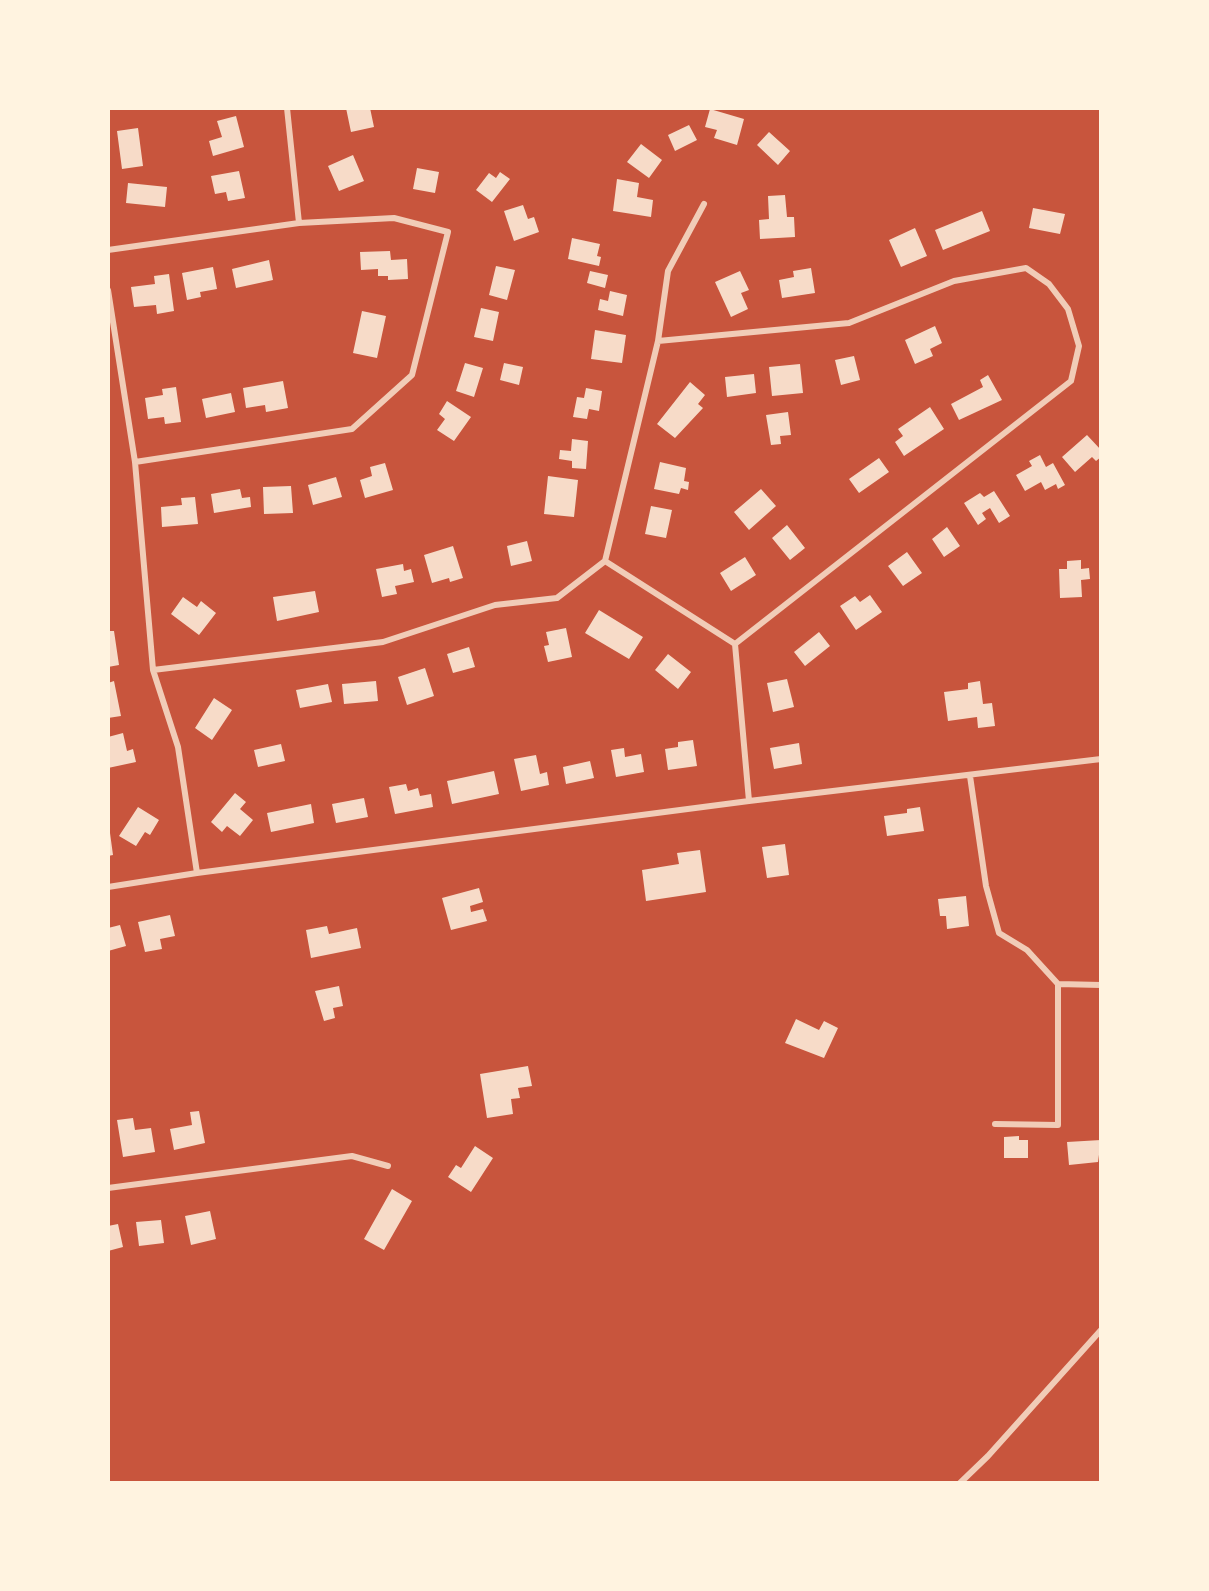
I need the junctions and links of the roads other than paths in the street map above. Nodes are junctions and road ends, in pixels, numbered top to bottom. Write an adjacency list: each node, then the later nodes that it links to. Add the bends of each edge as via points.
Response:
1 (286, 108): 3 (street)
2 (704, 204): 6 (street, via 668,271)
3 (299, 223): 4 (street); 7 (street, via 394,218 448,232 412,375 352,429)
4 (108, 250)
5 (108, 290): 7 (street)
6 (658, 341): 8 (street); 9 (street, via 849,323 954,281 1026,268 1049,284 1068,309 1079,346 1071,381)
7 (135, 462): 10 (street)
8 (605, 561): 9 (street); 10 (street, via 557,598 495,605 383,642)
9 (735, 644): 13 (street)
10 (153, 670): 14 (street, via 178,747)
11 (1101, 759): 12 (street)
12 (970, 776): 13 (street); 16 (street, via 986,886 999,933 1027,950)
13 (749, 801): 14 (street)
14 (197, 873): 15 (street)
15 (108, 887)
16 (1058, 984): 17 (street); 18 (street, via 1059,1125)
17 (1101, 985)
18 (995, 1124)
19 (388, 1166): 20 (street, via 352,1156)
20 (108, 1188)
21 (1101, 1330): 22 (street)
22 (960, 1483)

